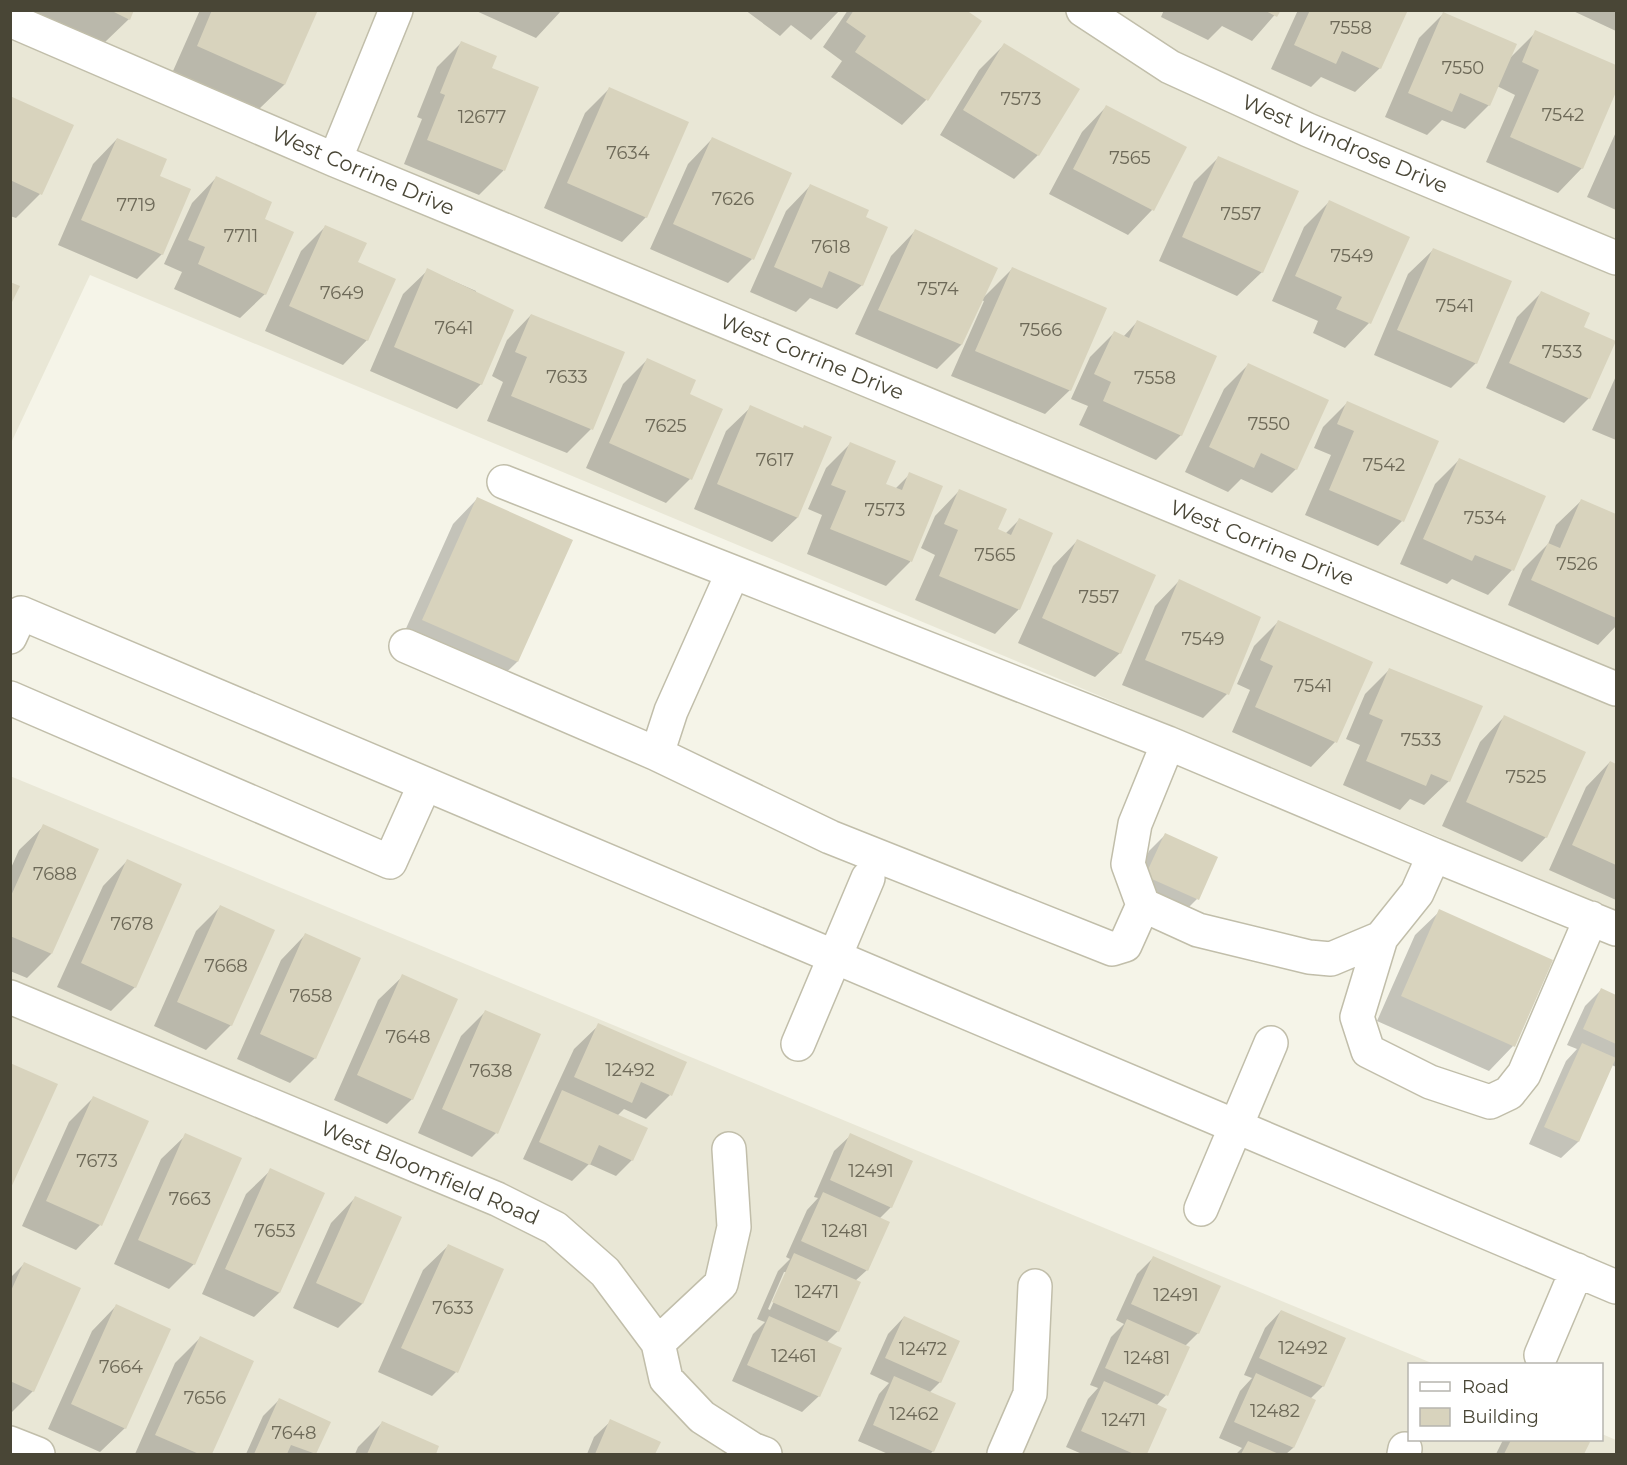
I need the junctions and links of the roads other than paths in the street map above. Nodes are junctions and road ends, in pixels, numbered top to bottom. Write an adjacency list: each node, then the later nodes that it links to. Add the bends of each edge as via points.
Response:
1 (396, 10): 4 (street)
2 (1083, 10): 5 (street, West Windrose Drive, via 1181,72 1308,130)
3 (10, 20): 4 (street, West Corrine Drive)
4 (335, 160): 10 (street, West Corrine Drive)
5 (1617, 258)
6 (504, 482): 7 (street)
7 (733, 572): 12 (street); 13 (street, via 671,711)
8 (10, 637): 14 (street, via 21,613)
9 (406, 646): 13 (street)
10 (1617, 689)
11 (10, 698): 14 (street, via 390,862)
12 (1168, 743): 15 (street); 17 (street, via 1135,825 1128,864)
13 (657, 754): 17 (street, via 830,837 1112,949 1125,945)
14 (425, 784): 20 (street)
15 (1434, 855): 18 (street); 19 (street, via 1417,893)
16 (868, 878): 20 (street)
17 (1143, 905): 19 (street, via 1198,930 1309,957 1331,959)
18 (1604, 923): 19 (street, via 1524,1074 1509,1093 1490,1102 1430,1082 1368,1051 1357,1017)
19 (1381, 938)
20 (835, 956): 23 (street); 24 (street)
21 (10, 998): 30 (street, West Bloomfield Road, via 497,1199 555,1228 605,1272)
22 (1271, 1043): 24 (street)
23 (798, 1044)
24 (1237, 1125): 26 (street); 27 (street)
25 (729, 1149): 30 (street, via 734,1227 721,1284)
26 (1201, 1209)
27 (1577, 1270): 29 (street); 31 (street)
28 (1035, 1286): 35 (street, via 1030,1394)
29 (1617, 1287)
30 (658, 1343): 34 (street, West Bloomfield Road, via 666,1379 702,1417)
31 (1541, 1355)
32 (10, 1443): 33 (street)
33 (38, 1455)
34 (765, 1455)
35 (1004, 1455)

